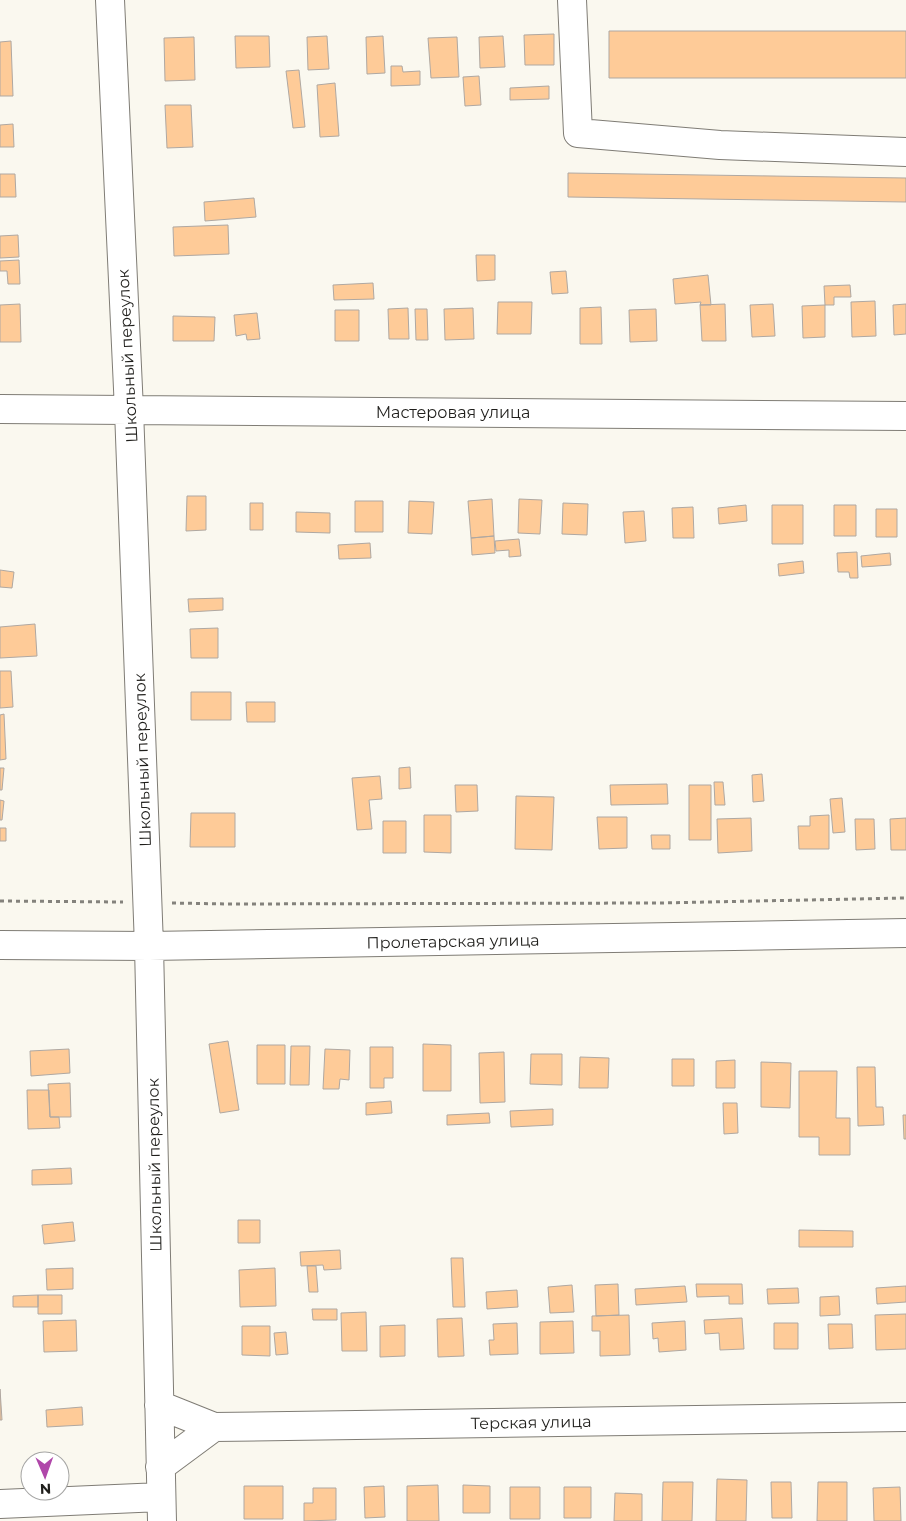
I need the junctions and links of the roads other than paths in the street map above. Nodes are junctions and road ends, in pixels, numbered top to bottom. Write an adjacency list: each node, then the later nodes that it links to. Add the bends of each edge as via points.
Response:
1 (110, 0): 5 (street, Школьный переулок)
2 (572, 0): 3 (street, via 578,133 720,145)
3 (906, 152)
4 (0, 409): 5 (street, Мастеровая улица)
5 (129, 410): 6 (street, Мастеровая улица); 9 (street, Школьный переулок)
6 (906, 416)
7 (906, 933): 9 (street, Пролетарская улица)
8 (0, 945): 9 (street, Пролетарская улица)
9 (149, 946): 10 (street, Школьный переулок)
10 (160, 1405): 12 (street, Терская улица); 13 (street, Школьный переулок)
11 (906, 1417): 12 (street, Терская улица)
12 (214, 1427): 13 (street)
13 (160, 1466): 15 (street, Школьный переулок)
14 (0, 1504): 15 (street)
15 (162, 1509)

